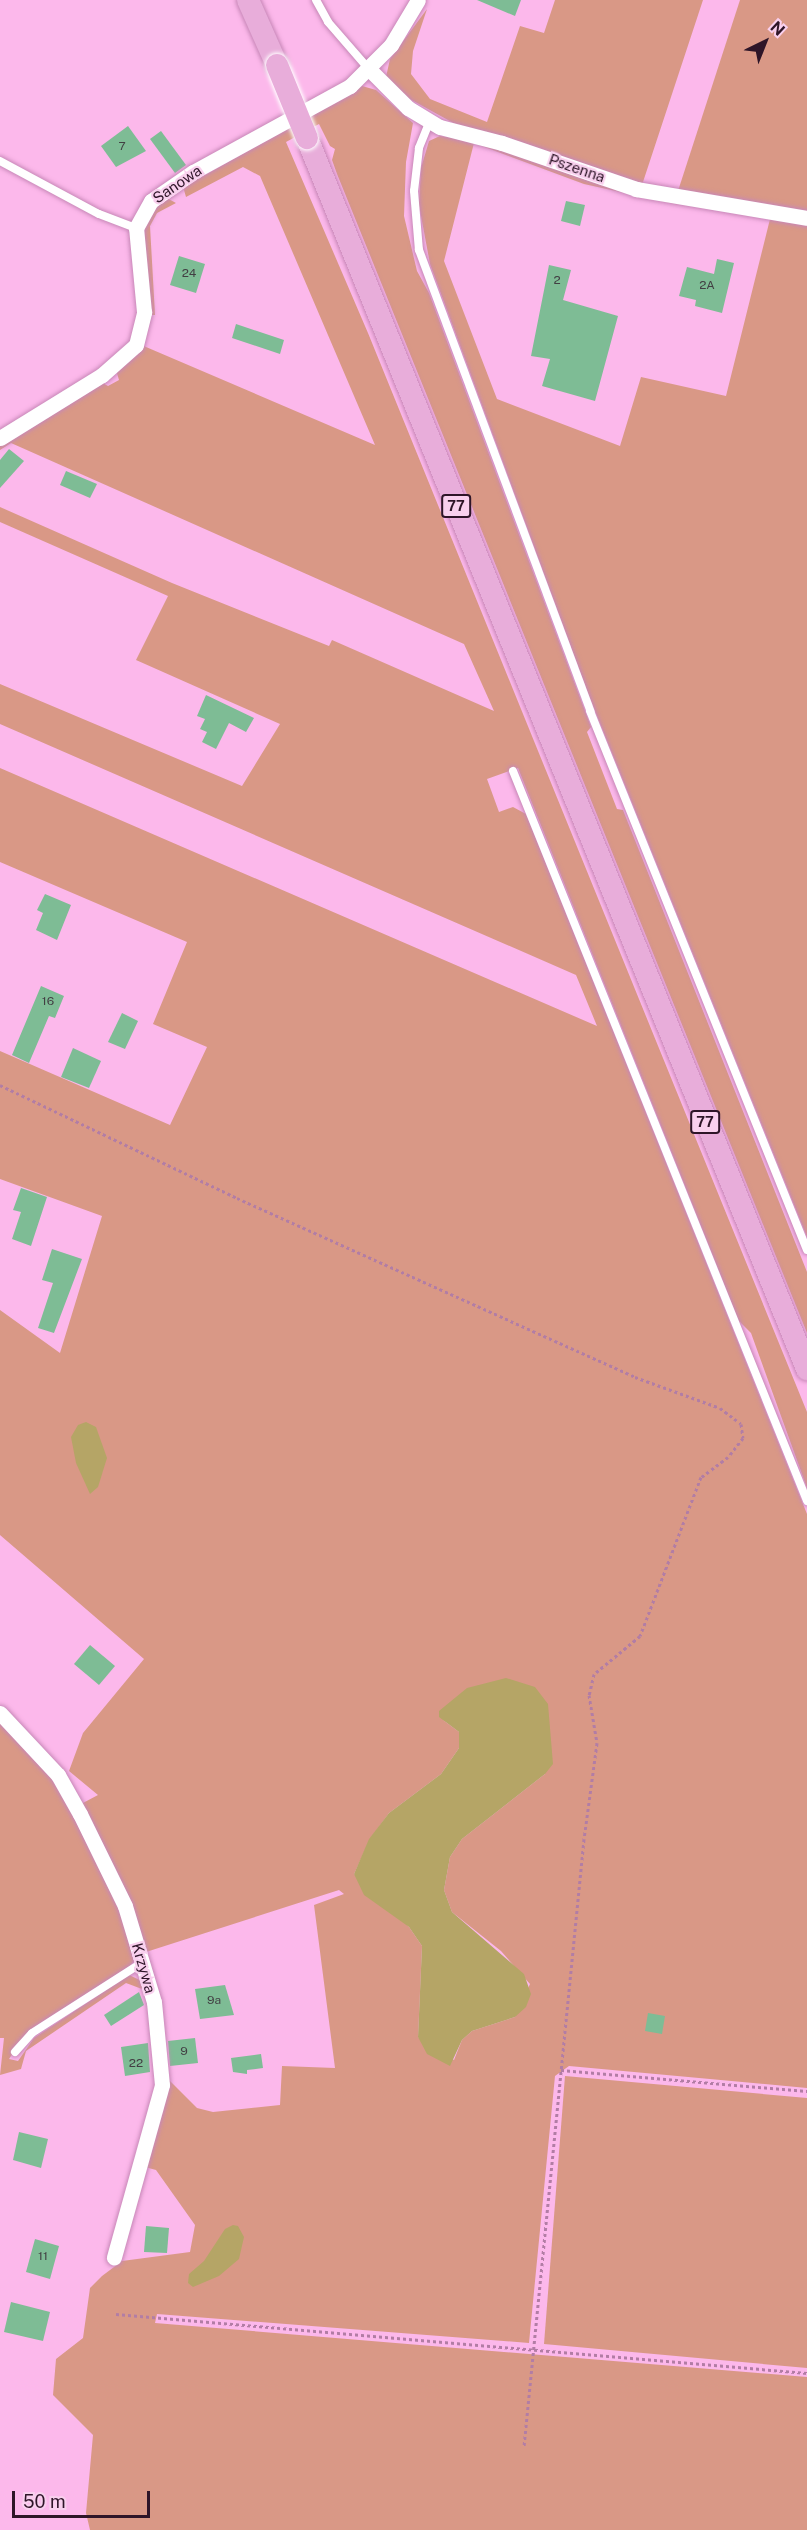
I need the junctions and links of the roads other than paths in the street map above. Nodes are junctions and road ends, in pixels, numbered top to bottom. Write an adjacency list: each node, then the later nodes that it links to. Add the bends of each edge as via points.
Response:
1 (248, 0): 12 (main road, 77, bridge)
2 (315, 0): 4 (lane, via 328,22)
3 (418, 0): 4 (street, Sanowa, via 391,45)
4 (369, 69): 5 (street, Pszenna); 8 (street, Sanowa, via 326,101 158,195 147,205)
5 (429, 123): 7 (street, Pszenna, via 502,143 636,189); 11 (lane, via 418,148 414,191 419,250 590,711)
6 (0, 161): 8 (lane, via 99,214)
7 (807, 218)
8 (136, 228): 9 (street, via 144,312 136,345 102,375)
9 (0, 438)
10 (513, 771): 13 (lane)
11 (807, 1250)
12 (807, 1369)
13 (807, 1501)
14 (0, 1713): 15 (street, Krzywa, via 58,1774 125,1906)
15 (143, 1962): 16 (lane, via 32,2033); 17 (street, Krzywa, via 154,2002 162,2085)
16 (15, 2052)
17 (114, 2257)

